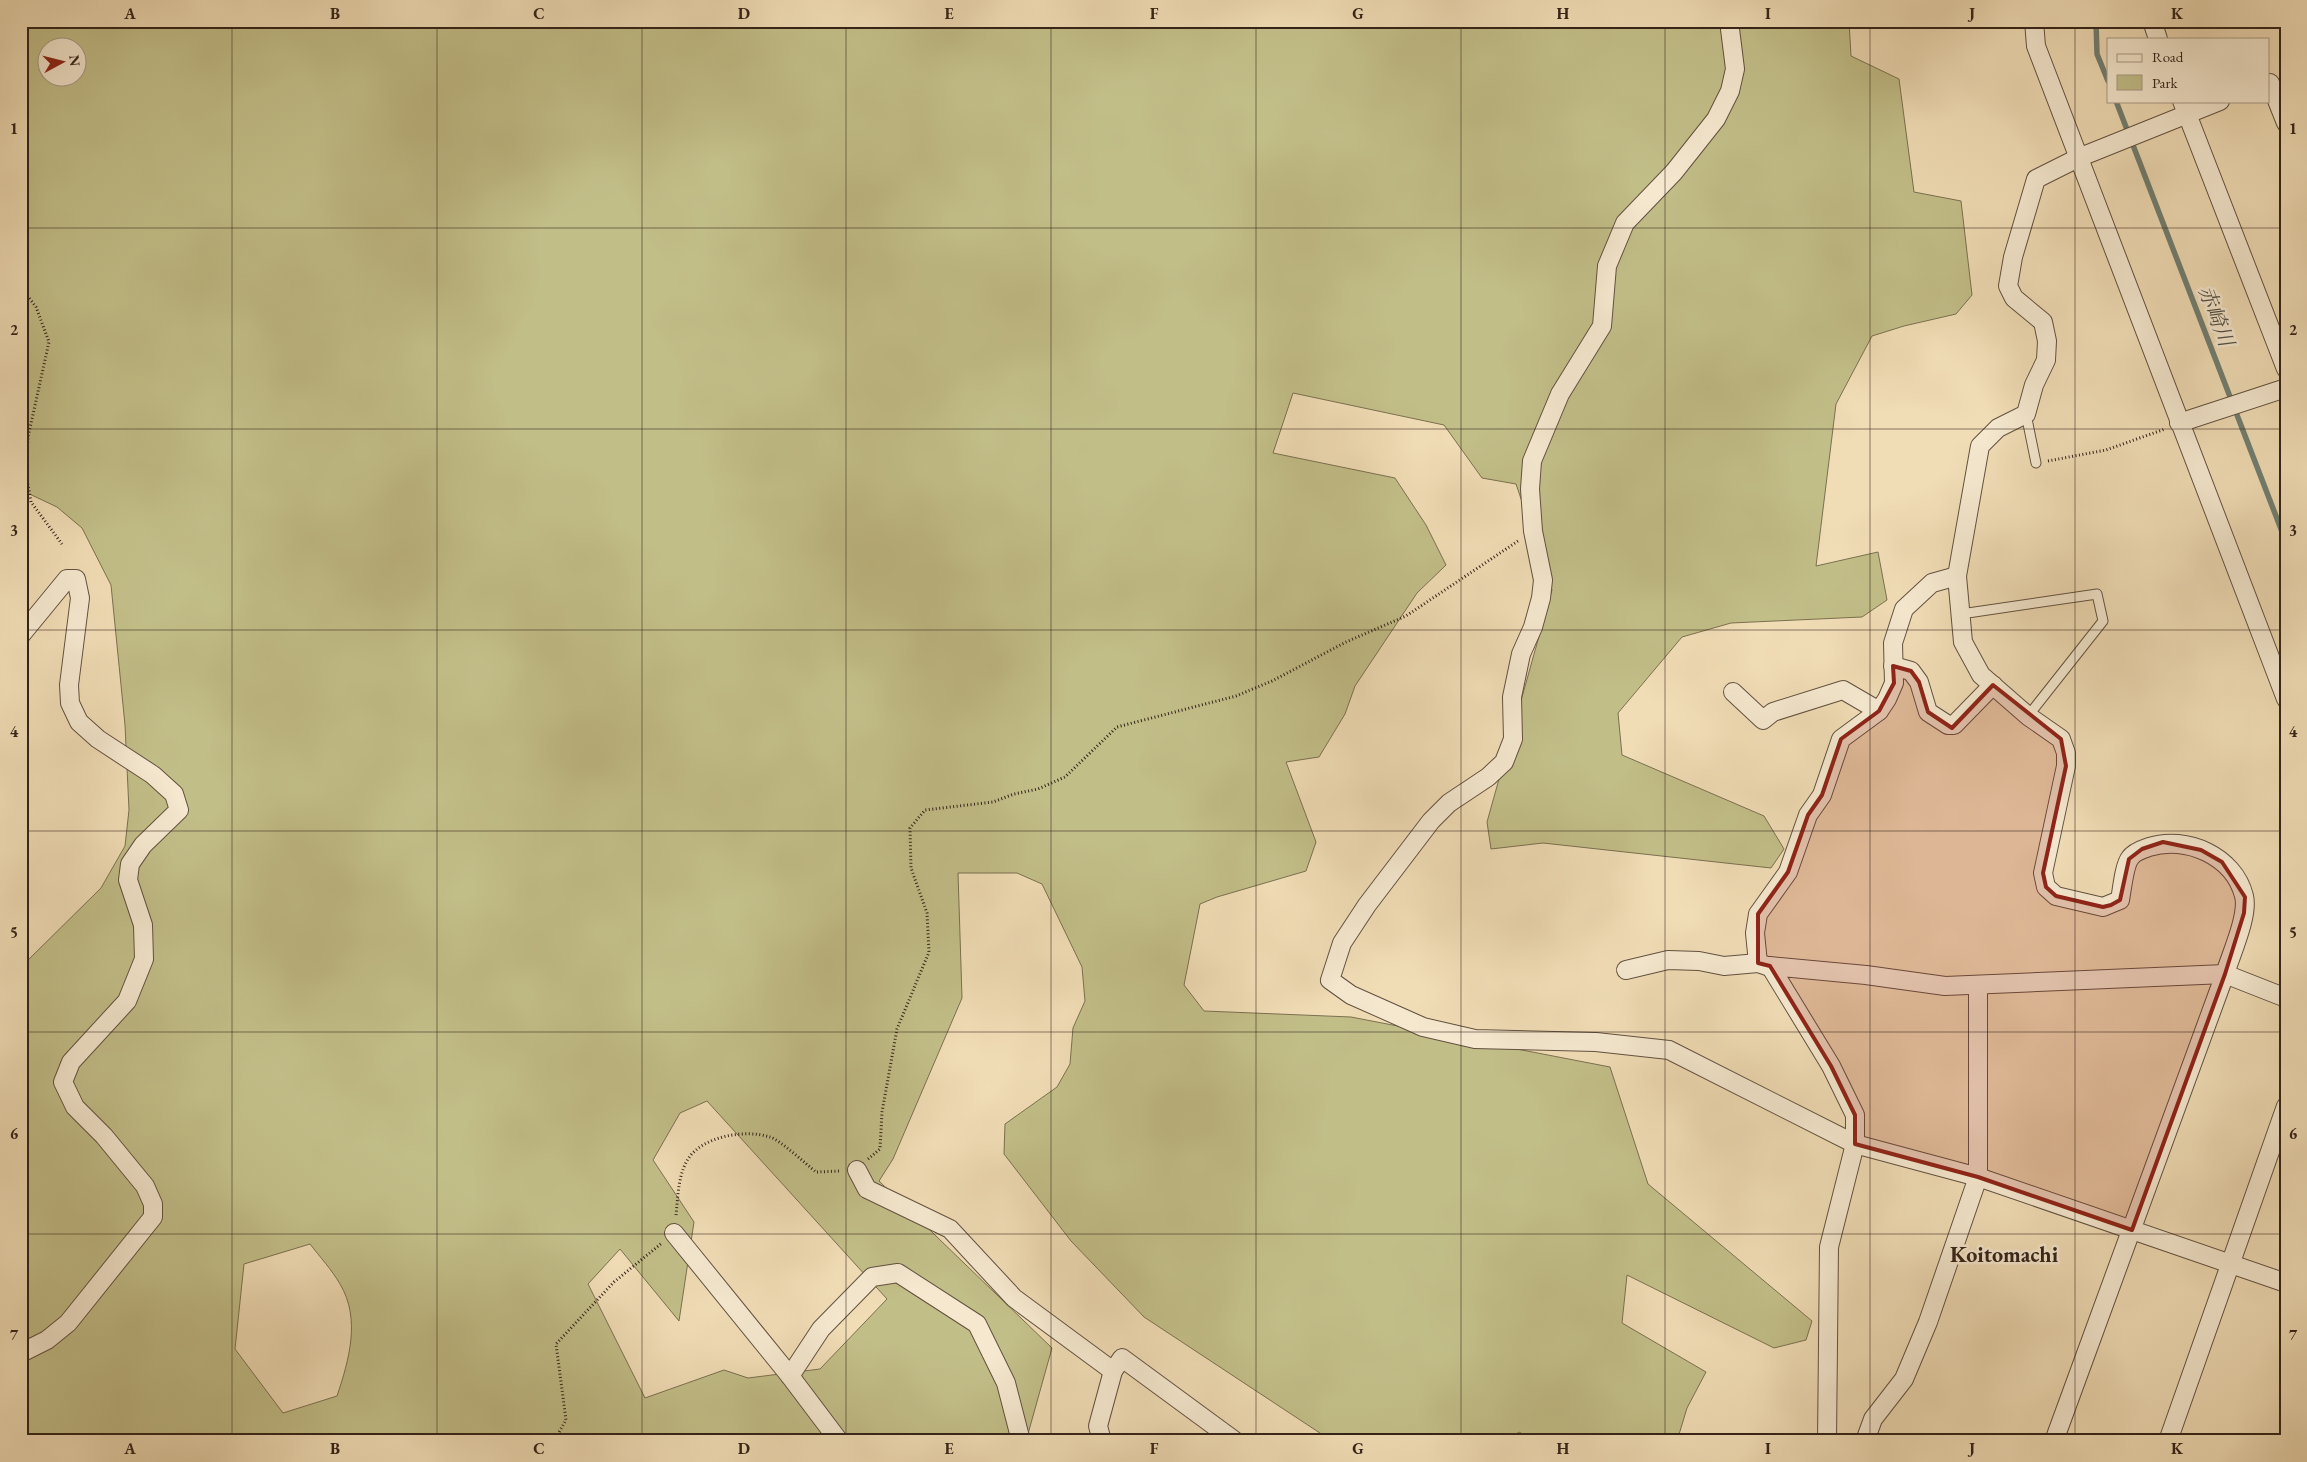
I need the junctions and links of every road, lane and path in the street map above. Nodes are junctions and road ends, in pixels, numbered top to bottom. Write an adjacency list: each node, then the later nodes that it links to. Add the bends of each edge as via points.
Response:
1 (1729, 21): 16 (street, via 1735,69 1730,91 1716,119 1674,172 1624,223 1616,240 1607,266 1602,326 1560,394 1532,461)
2 (2034, 21): 9 (street, via 2036,46)
3 (2152, 21): 4 (street)
4 (2158, 38)
5 (2270, 83): 8 (street)
6 (2214, 102): 7 (street)
7 (2184, 107): 9 (street); 11 (street)
8 (2286, 123)
9 (2078, 158): 13 (street, via 2036,179 2013,257 2008,286 2014,298 2042,322 2047,341 2046,360); 14 (street)
10 (21, 287): 17 (path, via 36,308 49,342 28,437 26,473 31,502)
11 (2286, 369)
12 (2286, 388): 14 (street)
13 (2026, 414): 15 (lane); 18 (street, via 1998,428 1980,446)
14 (2179, 424): 15 (path, via 2106,450); 24 (street)
15 (2036, 463)
16 (1533, 531): 33 (street, via 1543,580 1541,598 1521,654 1512,697 1513,739 1504,762 1431,820 1342,943 1330,980 1351,995 1423,1027 1475,1039 1596,1042 1669,1050); 34 (path, via 1406,616 1346,642 1272,681 1236,696 1117,727 1065,777 993,802 925,810 910,828 911,868 927,913 928,952 897,1029 882,1112 880,1148)
17 (62, 544)
18 (1957, 576): 19 (street); 21 (street, via 1932,584 1904,609 1892,642)
19 (1961, 614): 22 (street, via 1963,642 1981,675); 26 (lane, via 2097,594 2103,621)
20 (21, 635): 40 (street, via 67,580 76,579 80,598 69,685 70,703 79,722 98,739 153,775 174,794 179,810 143,845 130,864 128,880 143,925 144,959 127,1001 71,1062 63,1082 75,1107 145,1186 154,1204 153,1217 68,1323 47,1340)
21 (1893, 666): 22 (street, via 1911,672 1918,682 1928,712 1948,725 1954,725); 25 (street, via 1894,683)
22 (1993, 685): 26 (street)
23 (1733, 692): 25 (street, via 1763,720 1773,712 1843,690)
24 (2286, 699)
25 (1879, 711): 27 (street, via 1841,739 1822,795 1808,815 1788,872 1758,914 1755,933)
26 (2028, 716): 29 (street, via 2061,739 2066,753 2044,872 2046,887 2056,896 2103,907 2120,900 2129,859 2142,849 2163,842 2180,843 2201,850 2222,862 2245,897 2244,912)
27 (1764, 965): 28 (street, via 1724,966 1668,960); 30 (street, via 1945,986); 33 (street, via 1831,1066 1855,1115)
28 (1626, 970)
29 (2225, 974): 30 (street); 31 (street); 36 (street)
30 (1978, 986): 35 (street)
31 (2286, 998)
32 (2286, 1106): 38 (street)
33 (1855, 1144): 35 (street); 48 (street, via 1829,1247)
34 (857, 1170): 37 (path, via 816,1172 771,1137 729,1134 700,1147 688,1159 679,1184); 41 (street, via 867,1189 950,1229 1014,1298)
35 (1978, 1177): 36 (street); 49 (street, via 1928,1322 1904,1379 1873,1419)
36 (2132, 1230): 38 (street); 50 (street)
37 (674, 1233): 42 (street); 43 (path, via 614,1282 556,1344 566,1420)
38 (2230, 1264): 39 (street); 51 (street)
39 (2286, 1283)
40 (21, 1353)
41 (1113, 1371): 46 (street, via 1098,1426); 47 (street, via 1122,1358)
42 (790, 1376): 44 (street); 45 (street, via 821,1329 872,1276 898,1273 977,1324 1006,1383)
43 (554, 1441)
44 (838, 1441)
45 (1021, 1441)
46 (1102, 1441)
47 (1235, 1441)
48 (1827, 1441)
49 (1865, 1441)
50 (2054, 1441)
51 (2168, 1441)

